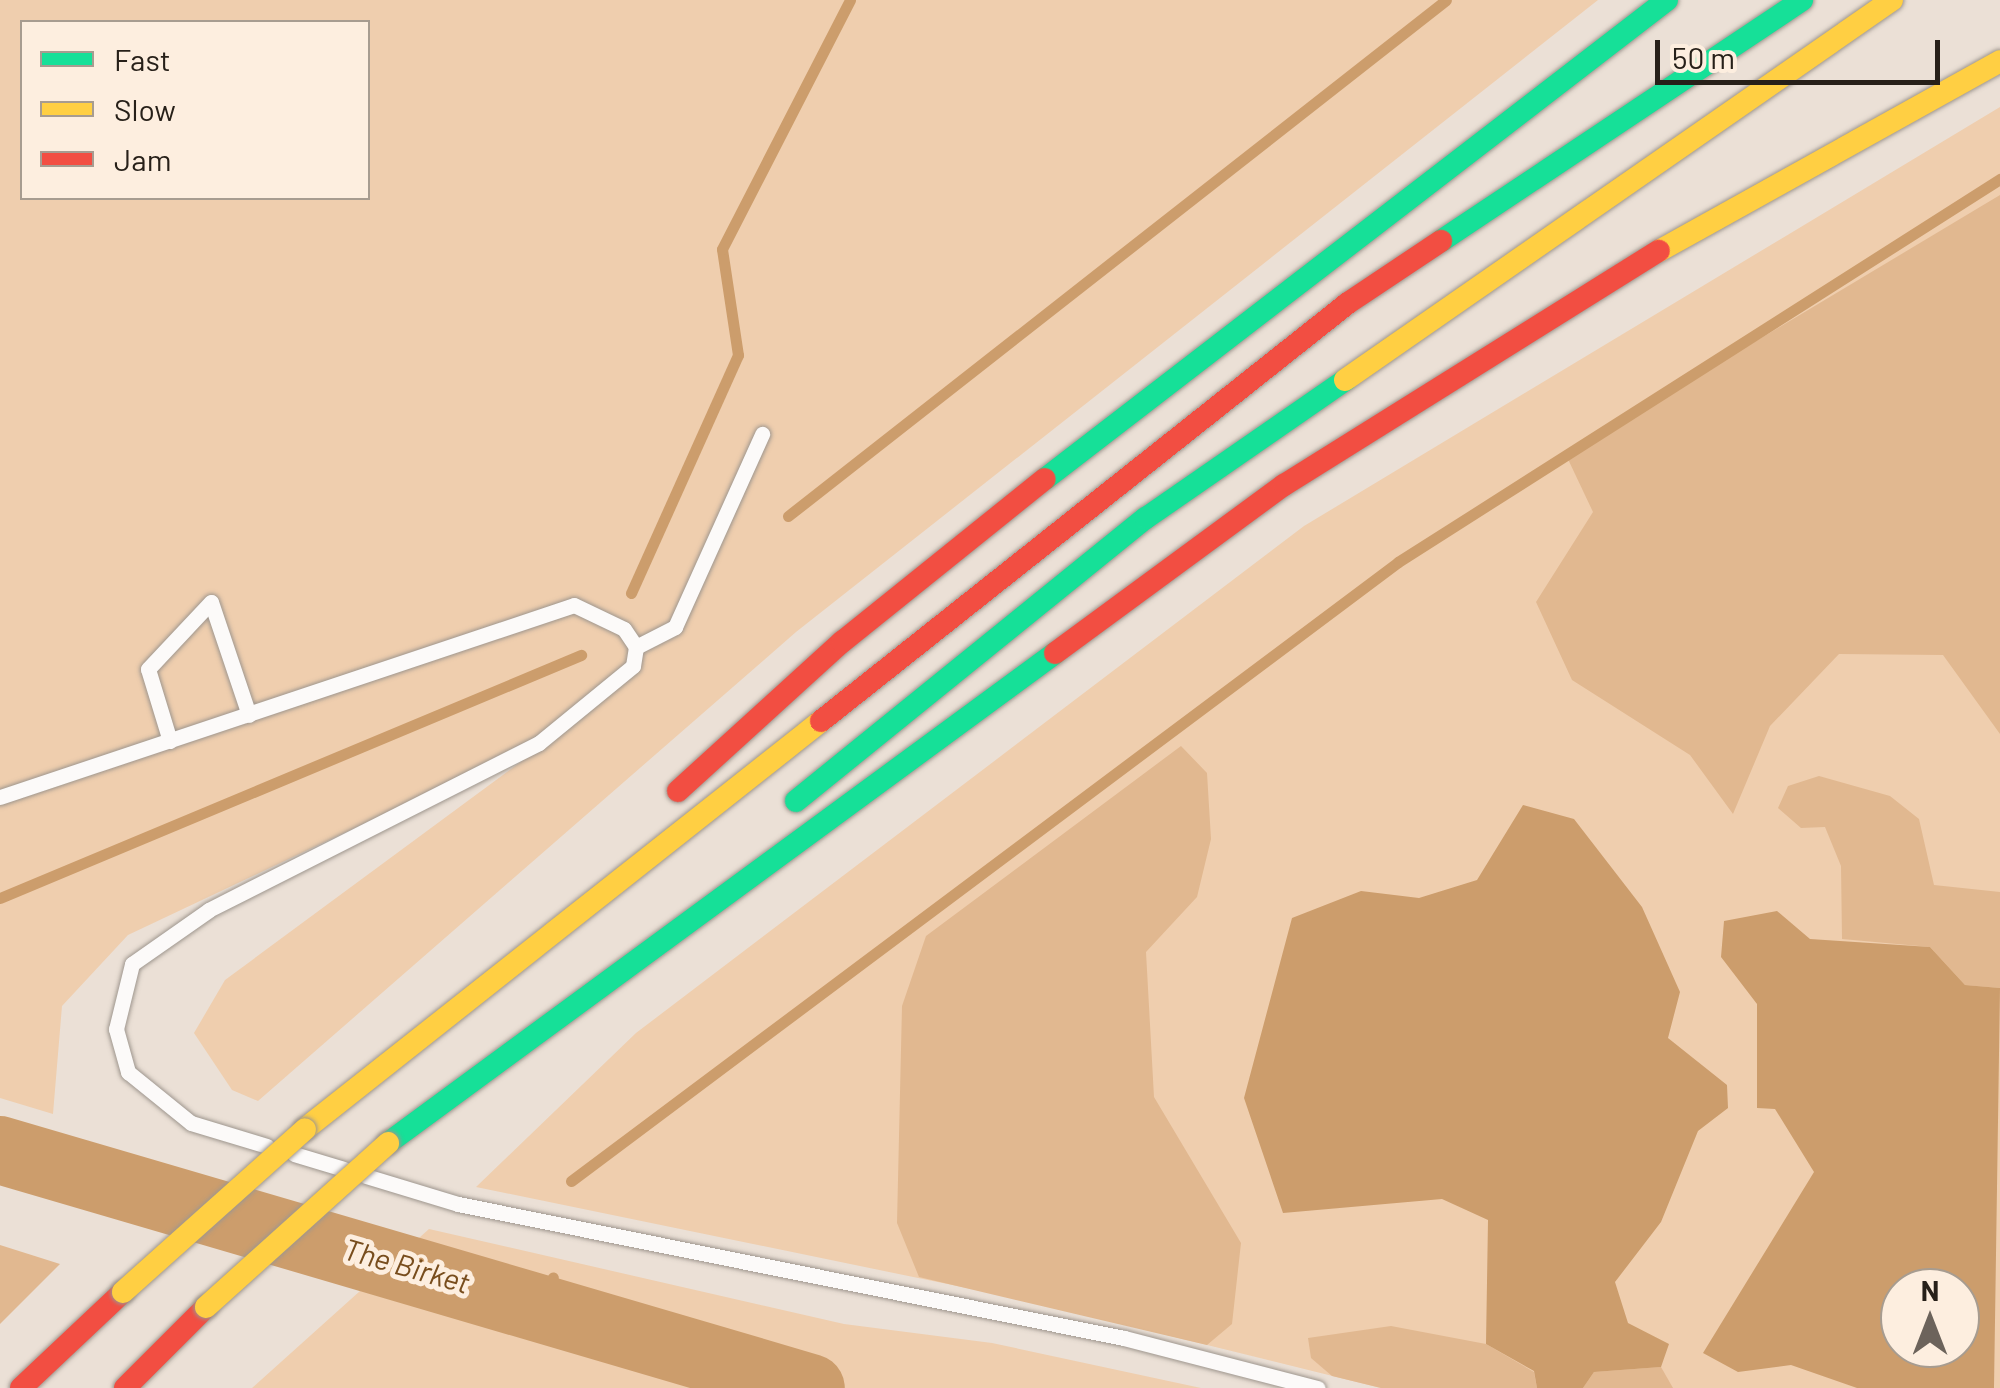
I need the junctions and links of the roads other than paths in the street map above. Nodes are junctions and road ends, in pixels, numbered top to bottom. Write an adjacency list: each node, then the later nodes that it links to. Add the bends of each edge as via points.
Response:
1 (1667, 0): 11 (highway, via 1143,400 842,642)
2 (1802, 0): 14 (highway, via 1348,304)
3 (1892, 0): 10 (highway, via 1146,518)
4 (2000, 62): 15 (highway, via 1624,270 1284,485)
5 (762, 434): 6 (lane, via 675,627)
6 (636, 646): 7 (lane, via 624,629 574,604); 18 (lane, via 633,666 540,743 210,910 132,964 116,1029 128,1072 191,1123 458,1204 1124,1338)
7 (249, 715): 8 (lane); 8 (lane, via 211,602 148,669)
8 (170, 741): 9 (lane)
9 (0, 797)
10 (781, 812)
11 (653, 813)
12 (610, 852): 14 (highway)
13 (675, 898): 15 (highway)
14 (305, 1129): 16 (highway, bridge)
15 (388, 1144): 17 (highway, bridge)
16 (21, 1388)
17 (125, 1388)
18 (1318, 1388)

